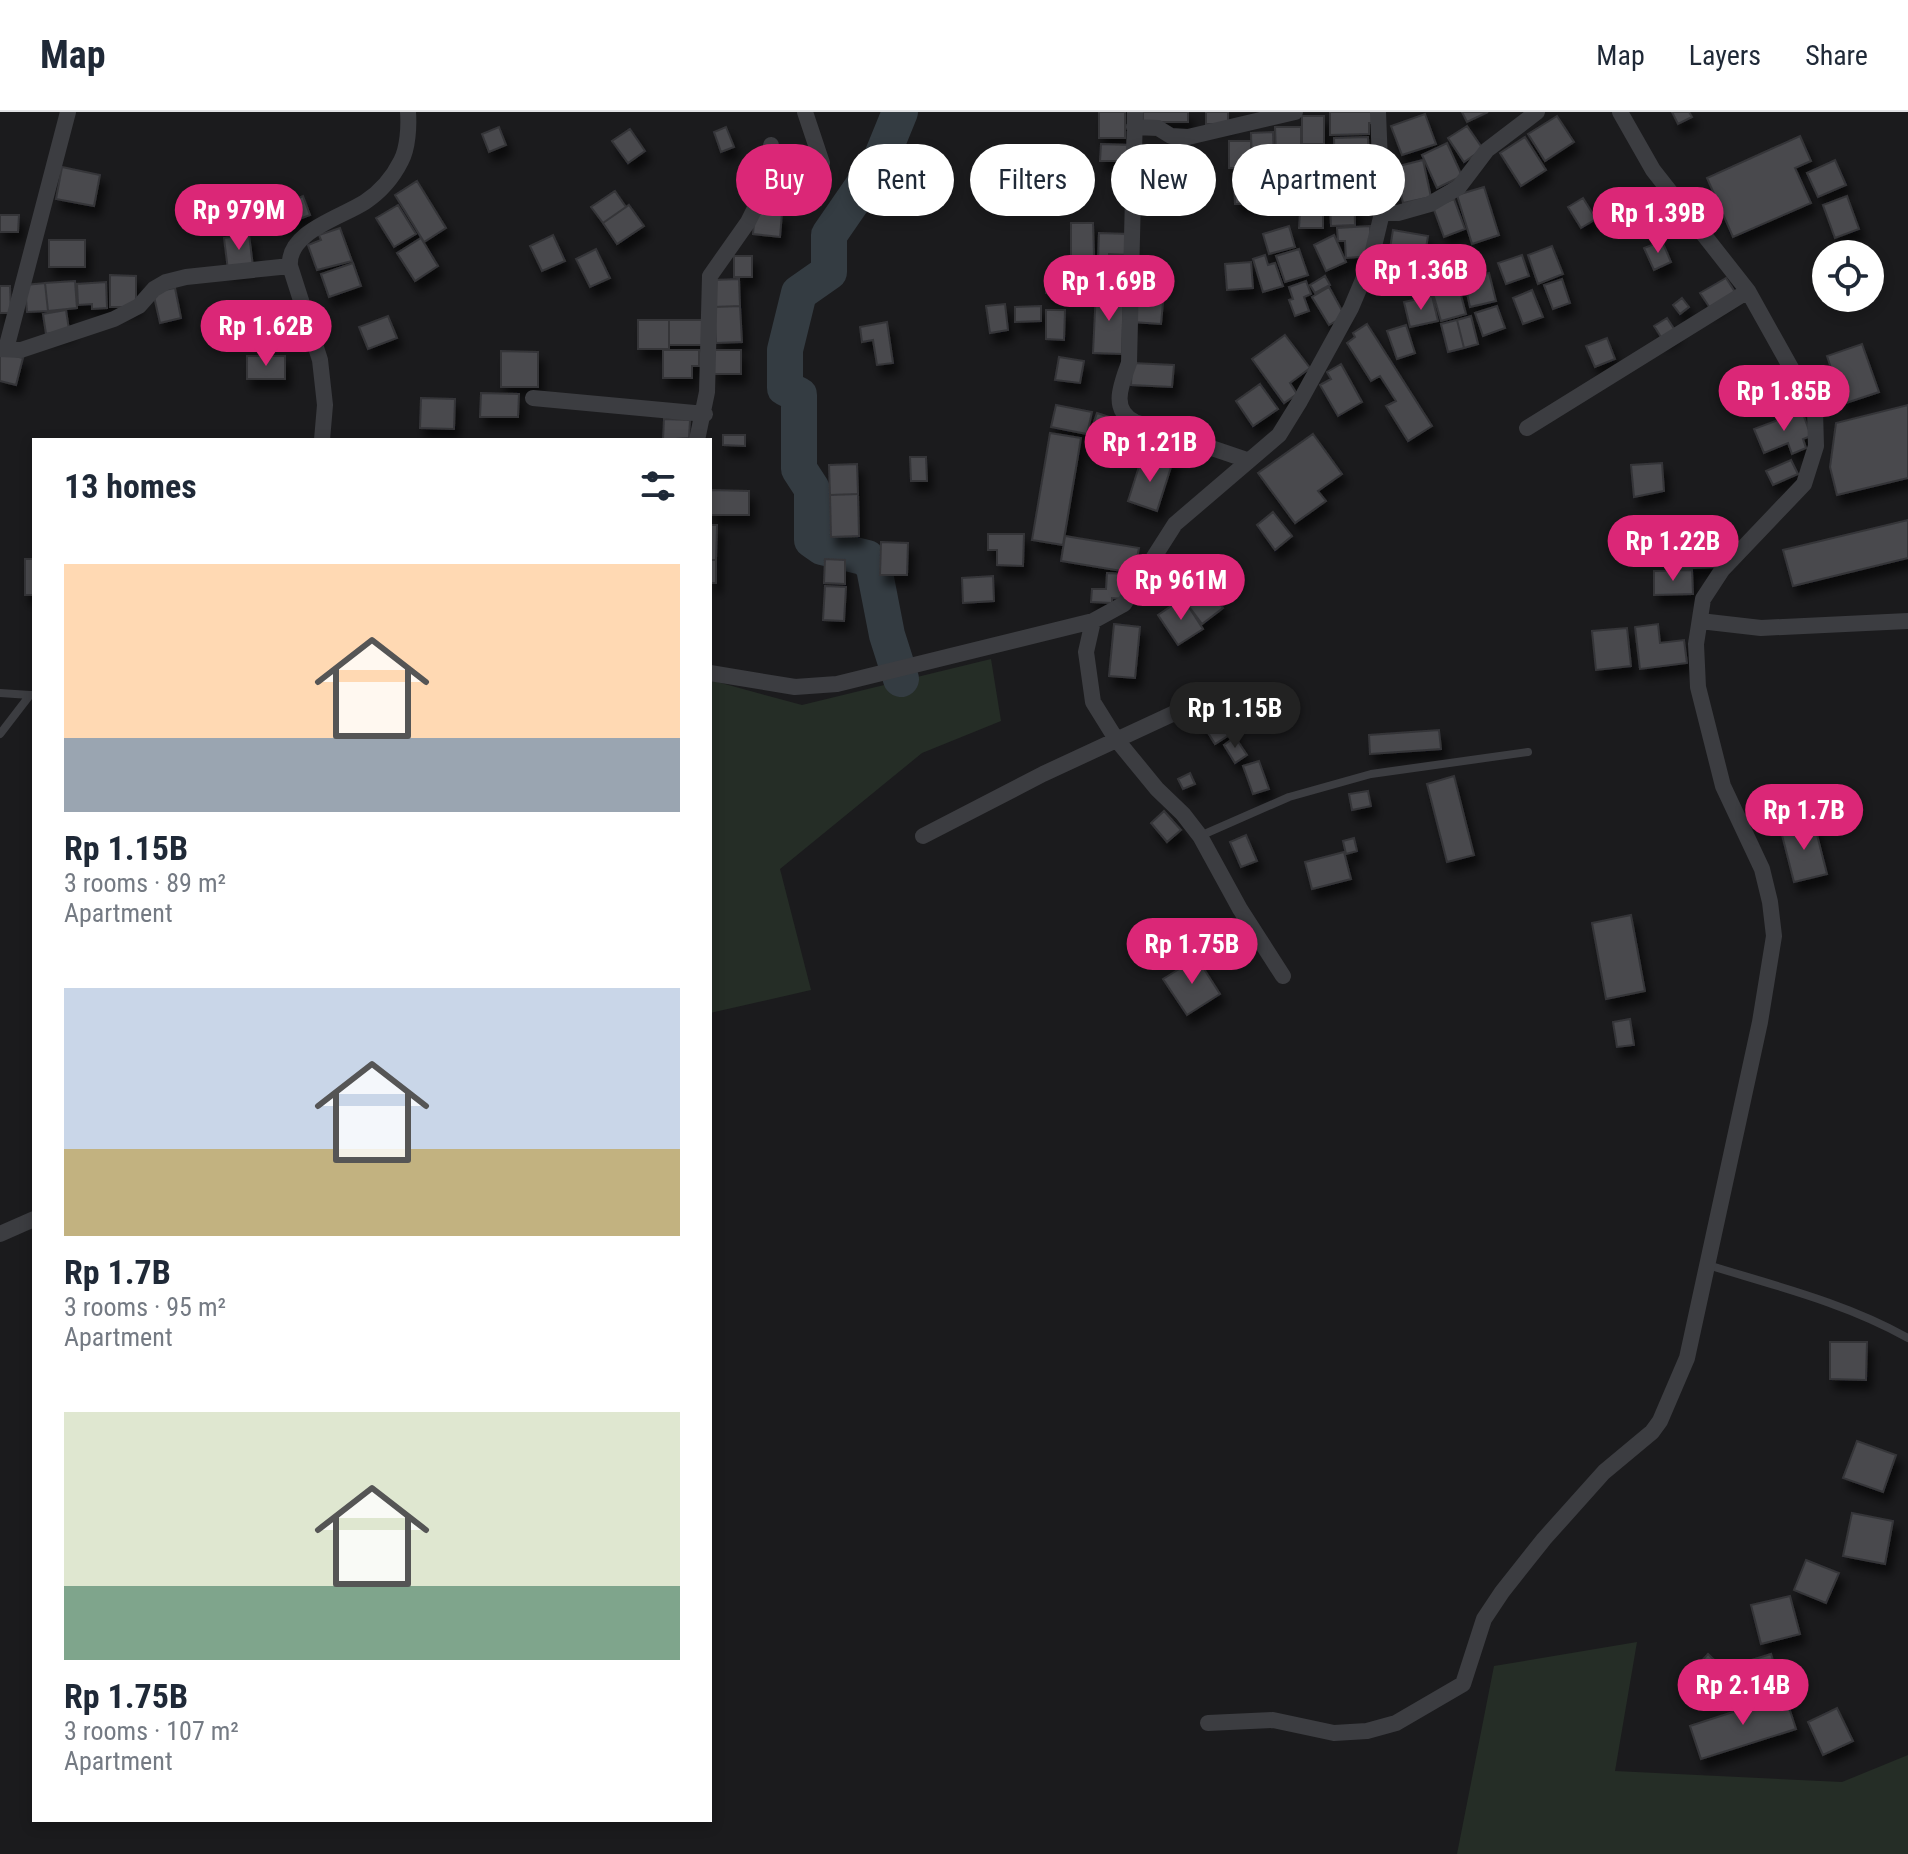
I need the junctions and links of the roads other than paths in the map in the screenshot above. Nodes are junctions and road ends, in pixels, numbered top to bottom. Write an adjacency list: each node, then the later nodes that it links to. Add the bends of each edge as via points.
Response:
1 (68, 112): 17 (street)
2 (408, 112): 15 (street, via 403,158 384,186 300,238)
3 (805, 112): 10 (street)
4 (1295, 112): 8 (street)
5 (1378, 112): 11 (street)
6 (1537, 112): 12 (street, via 1487,150 1459,187)
7 (1620, 112): 16 (street, via 1653,170)
8 (1263, 116): 9 (street, via 1179,138)
9 (1134, 119): 23 (street, via 1129,363 1120,392 1121,411 1135,422)
10 (816, 144)
11 (1379, 144)
12 (1405, 211)
13 (751, 216): 19 (street, via 710,276)
14 (1381, 216): 23 (street, via 1356,297 1300,401 1279,435)
15 (290, 266): 17 (street, via 166,282 114,319 21,350); 21 (street, via 320,360)
16 (1748, 291): 20 (street); 25 (street, via 1815,411 1816,446 1804,484 1722,570 1703,599)
17 (3, 349)
18 (533, 398): 19 (street)
19 (705, 414): 22 (street)
20 (1527, 428)
21 (322, 438)
22 (698, 438)
23 (1247, 460): 24 (street, via 1175,524 1124,604)
24 (1093, 621): 27 (street, via 837,684 795,687); 32 (street, via 1086,652 1093,702)
25 (1700, 621): 26 (street, via 1761,628); 39 (street, via 1698,687 1723,786 1762,869 1774,936)
26 (1908, 621)
27 (712, 673)
28 (1224, 690): 32 (street)
29 (0, 693): 30 (lane)
30 (32, 695): 31 (lane)
31 (0, 734)
32 (1116, 739): 34 (street); 35 (street)
33 (1528, 752): 35 (lane, via 1371,774 1289,797)
34 (923, 836)
35 (1200, 836): 36 (street)
36 (1283, 976)
37 (32, 1220): 38 (street)
38 (0, 1234)
39 (1707, 1265): 40 (lane, via 1822,1300); 41 (street, via 1687,1358 1660,1421 1604,1472 1502,1592 1484,1619 1463,1684 1396,1723 1367,1731 1334,1733 1273,1720)
40 (1908, 1338)
41 (1208, 1723)

